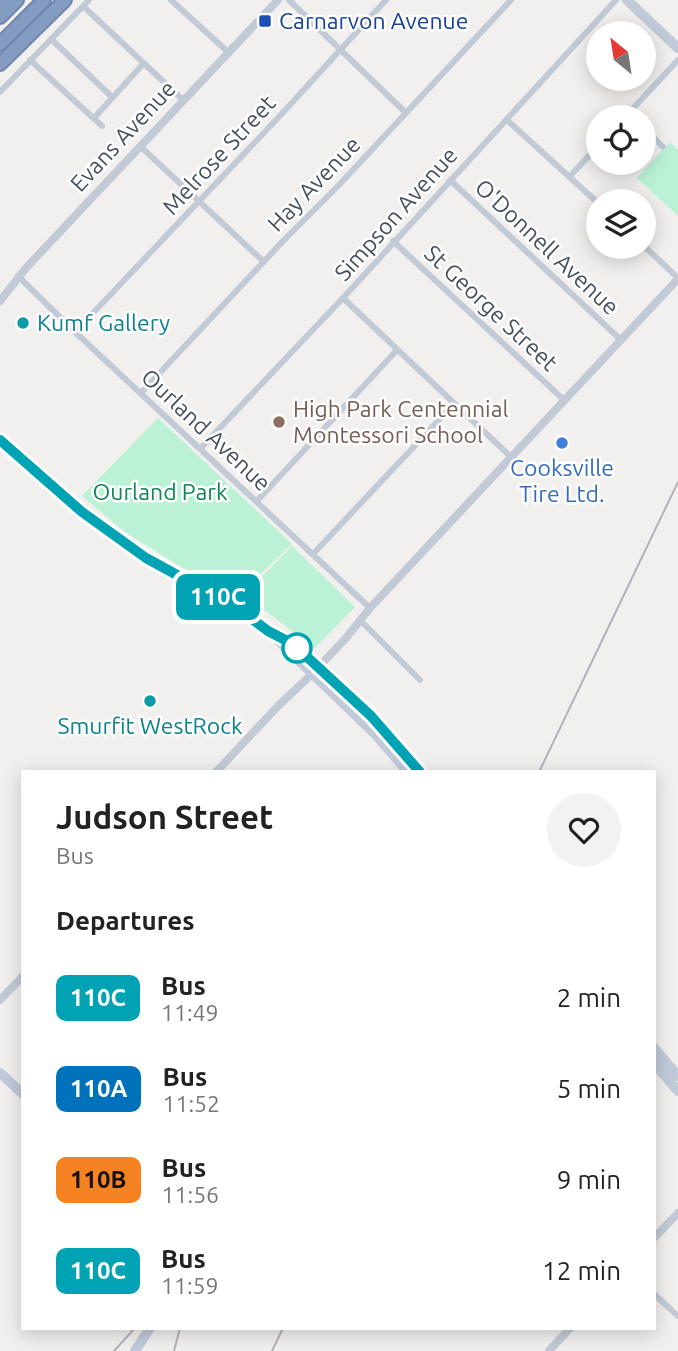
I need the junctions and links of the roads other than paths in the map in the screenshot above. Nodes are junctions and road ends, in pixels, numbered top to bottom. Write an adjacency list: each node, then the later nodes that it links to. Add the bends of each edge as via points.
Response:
1 (17, 0): 13 (highway)
2 (44, 0): 15 (highway)
3 (65, 0): 22 (highway)
4 (89, 0): 12 (street)
5 (171, 0): 18 (street)
6 (278, 0): 18 (street, Evans Avenue)
7 (289, 0): 17 (street)
8 (386, 0): 17 (street, Melrose Street)
9 (511, 0): 27 (street, Hay Avenue)
10 (616, 0): 29 (street, Simpson Avenue)
11 (627, 0): 16 (main road)
12 (83, 6): 14 (street); 21 (street)
13 (0, 17)
14 (51, 39): 19 (street); 24 (street)
15 (0, 44)
16 (678, 48)
17 (340, 49): 27 (street); 38 (street, Melrose Street)
18 (228, 52): 25 (street, Evans Avenue)
19 (30, 60): 23 (street); 28 (street)
20 (678, 60): 26 (street)
21 (144, 63): 24 (street); 25 (street)
22 (0, 64)
23 (0, 92)
24 (112, 97): 28 (street)
25 (183, 100): 32 (street, Evans Avenue)
26 (639, 105)
27 (406, 113): 41 (street, Hay Avenue)
28 (94, 118): 30 (street)
29 (507, 120): 35 (street); 36 (street, Simpson Avenue)
30 (102, 126)
31 (656, 140): 33 (street)
32 (140, 146): 38 (street); 42 (street, Evans Avenue)
33 (663, 147)
34 (586, 159): 35 (street)
35 (570, 176): 37 (street)
36 (450, 180): 39 (street, Simpson Avenue); 47 (street, O'Donnell Avenue)
37 (586, 191)
38 (198, 201): 41 (street); 46 (street, Melrose Street)
39 (393, 241): 44 (street, Simpson Avenue); 50 (street, St George Street)
40 (656, 258): 43 (street)
41 (264, 262): 49 (street, Hay Avenue)
42 (18, 276): 45 (street, Evans Avenue); 46 (street, Ourland Avenue)
43 (678, 279): 47 (street)
44 (343, 298): 48 (street); 53 (street, Simpson Avenue)
45 (0, 301)
46 (75, 332): 49 (street, Ourland Avenue)
47 (621, 340): 50 (street)
48 (397, 350): 51 (street); 55 (street)
49 (141, 393): 53 (street, Ourland Avenue)
50 (564, 400): 54 (street)
51 (454, 404): 54 (street); 56 (street)
52 (0, 440): 59 (main road, via 82,512 136,551 239,609)
53 (200, 449): 55 (street, Ourland Avenue)
54 (511, 457): 57 (street)
55 (256, 502): 56 (street, Ourland Avenue)
56 (313, 554): 57 (street, Ourland Avenue)
57 (370, 607): 58 (street)
58 (358, 623): 59 (street); 60 (street)
59 (313, 669): 61 (main road); 62 (street)
60 (420, 680)
61 (379, 731): 63 (main road); 64 (main road)
62 (218, 770)
63 (407, 770)
64 (418, 770)
65 (21, 978): 66 (street)
66 (0, 1000)
67 (656, 1050): 70 (main road)
68 (656, 1065): 71 (main road)
69 (0, 1073): 72 (main road)
70 (678, 1076)
71 (678, 1091)
72 (21, 1092)
73 (678, 1213): 74 (street)
74 (656, 1236)
75 (656, 1296): 76 (street)
76 (678, 1316)
77 (149, 1330): 79 (main road)
78 (568, 1330): 80 (street)
79 (135, 1351)
80 (549, 1351)

